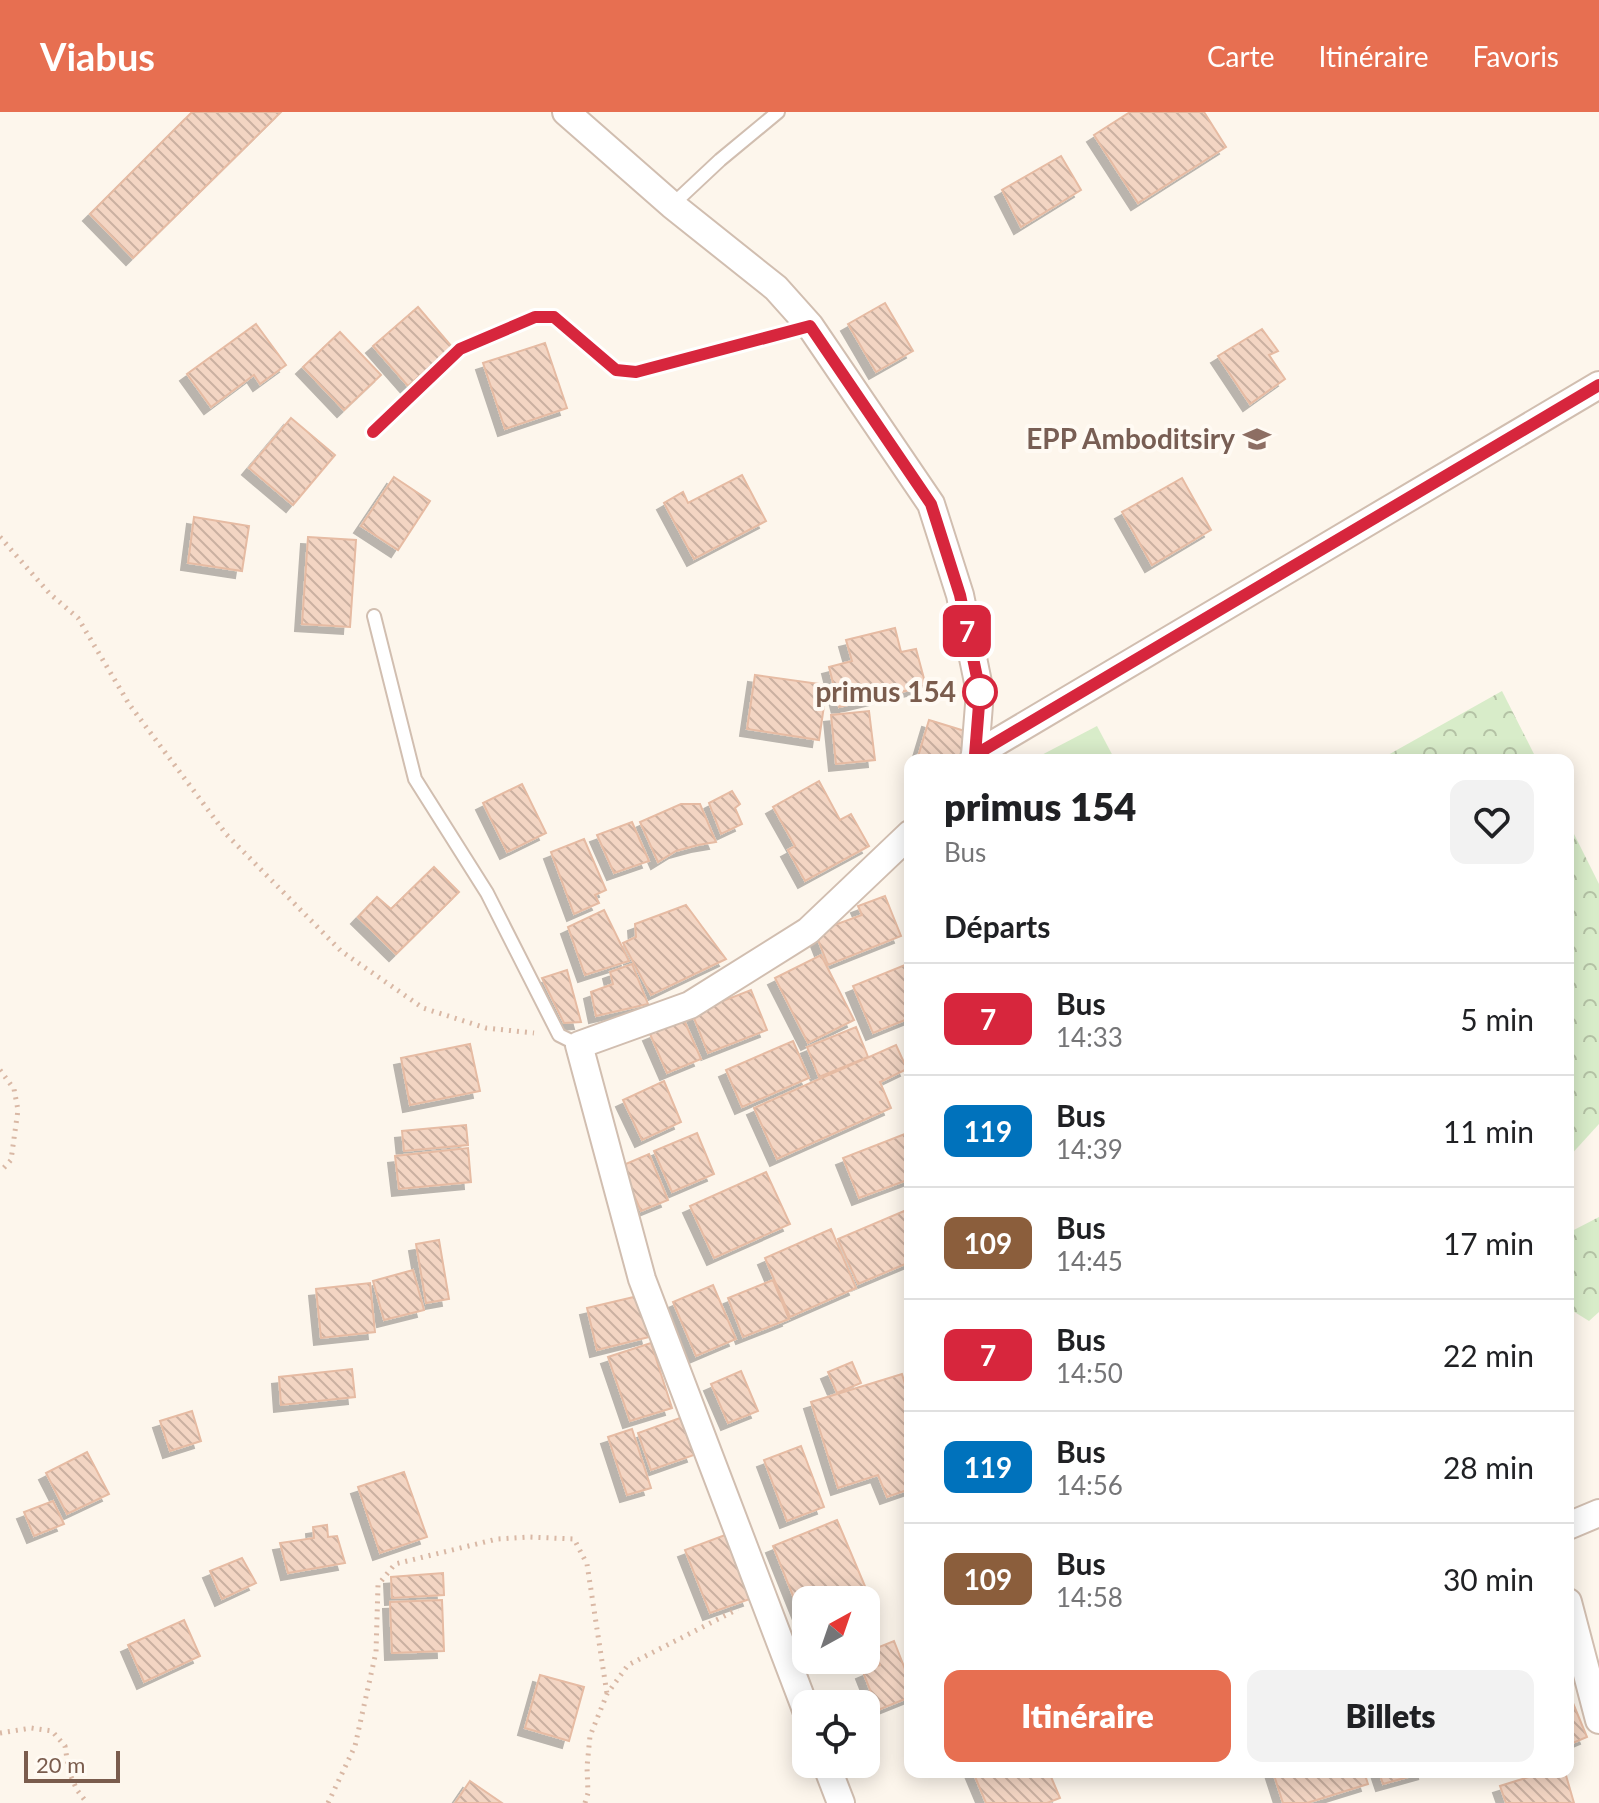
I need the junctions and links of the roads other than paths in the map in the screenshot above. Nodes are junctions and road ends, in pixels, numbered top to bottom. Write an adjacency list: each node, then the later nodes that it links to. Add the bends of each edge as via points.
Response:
1 (566, 112): 3 (street)
2 (778, 112): 3 (lane)
3 (672, 205): 4 (street, via 776,288)
4 (810, 326): 6 (lane, via 636,372 616,370 554,317 535,317 460,349); 8 (street, via 931,504 960,595 980,692)
5 (1599, 385): 9 (street)
6 (373, 432)
7 (374, 616): 11 (lane, via 415,779 487,893)
8 (974, 754)
9 (979, 754)
10 (904, 840): 11 (street, via 808,931 690,1005)
11 (569, 1040): 15 (street, via 642,1279)
12 (1599, 1513): 13 (street)
13 (1574, 1523)
14 (1574, 1625): 16 (street)
15 (799, 1690)
16 (1599, 1720)
17 (831, 1778): 18 (street)
18 (841, 1803)

